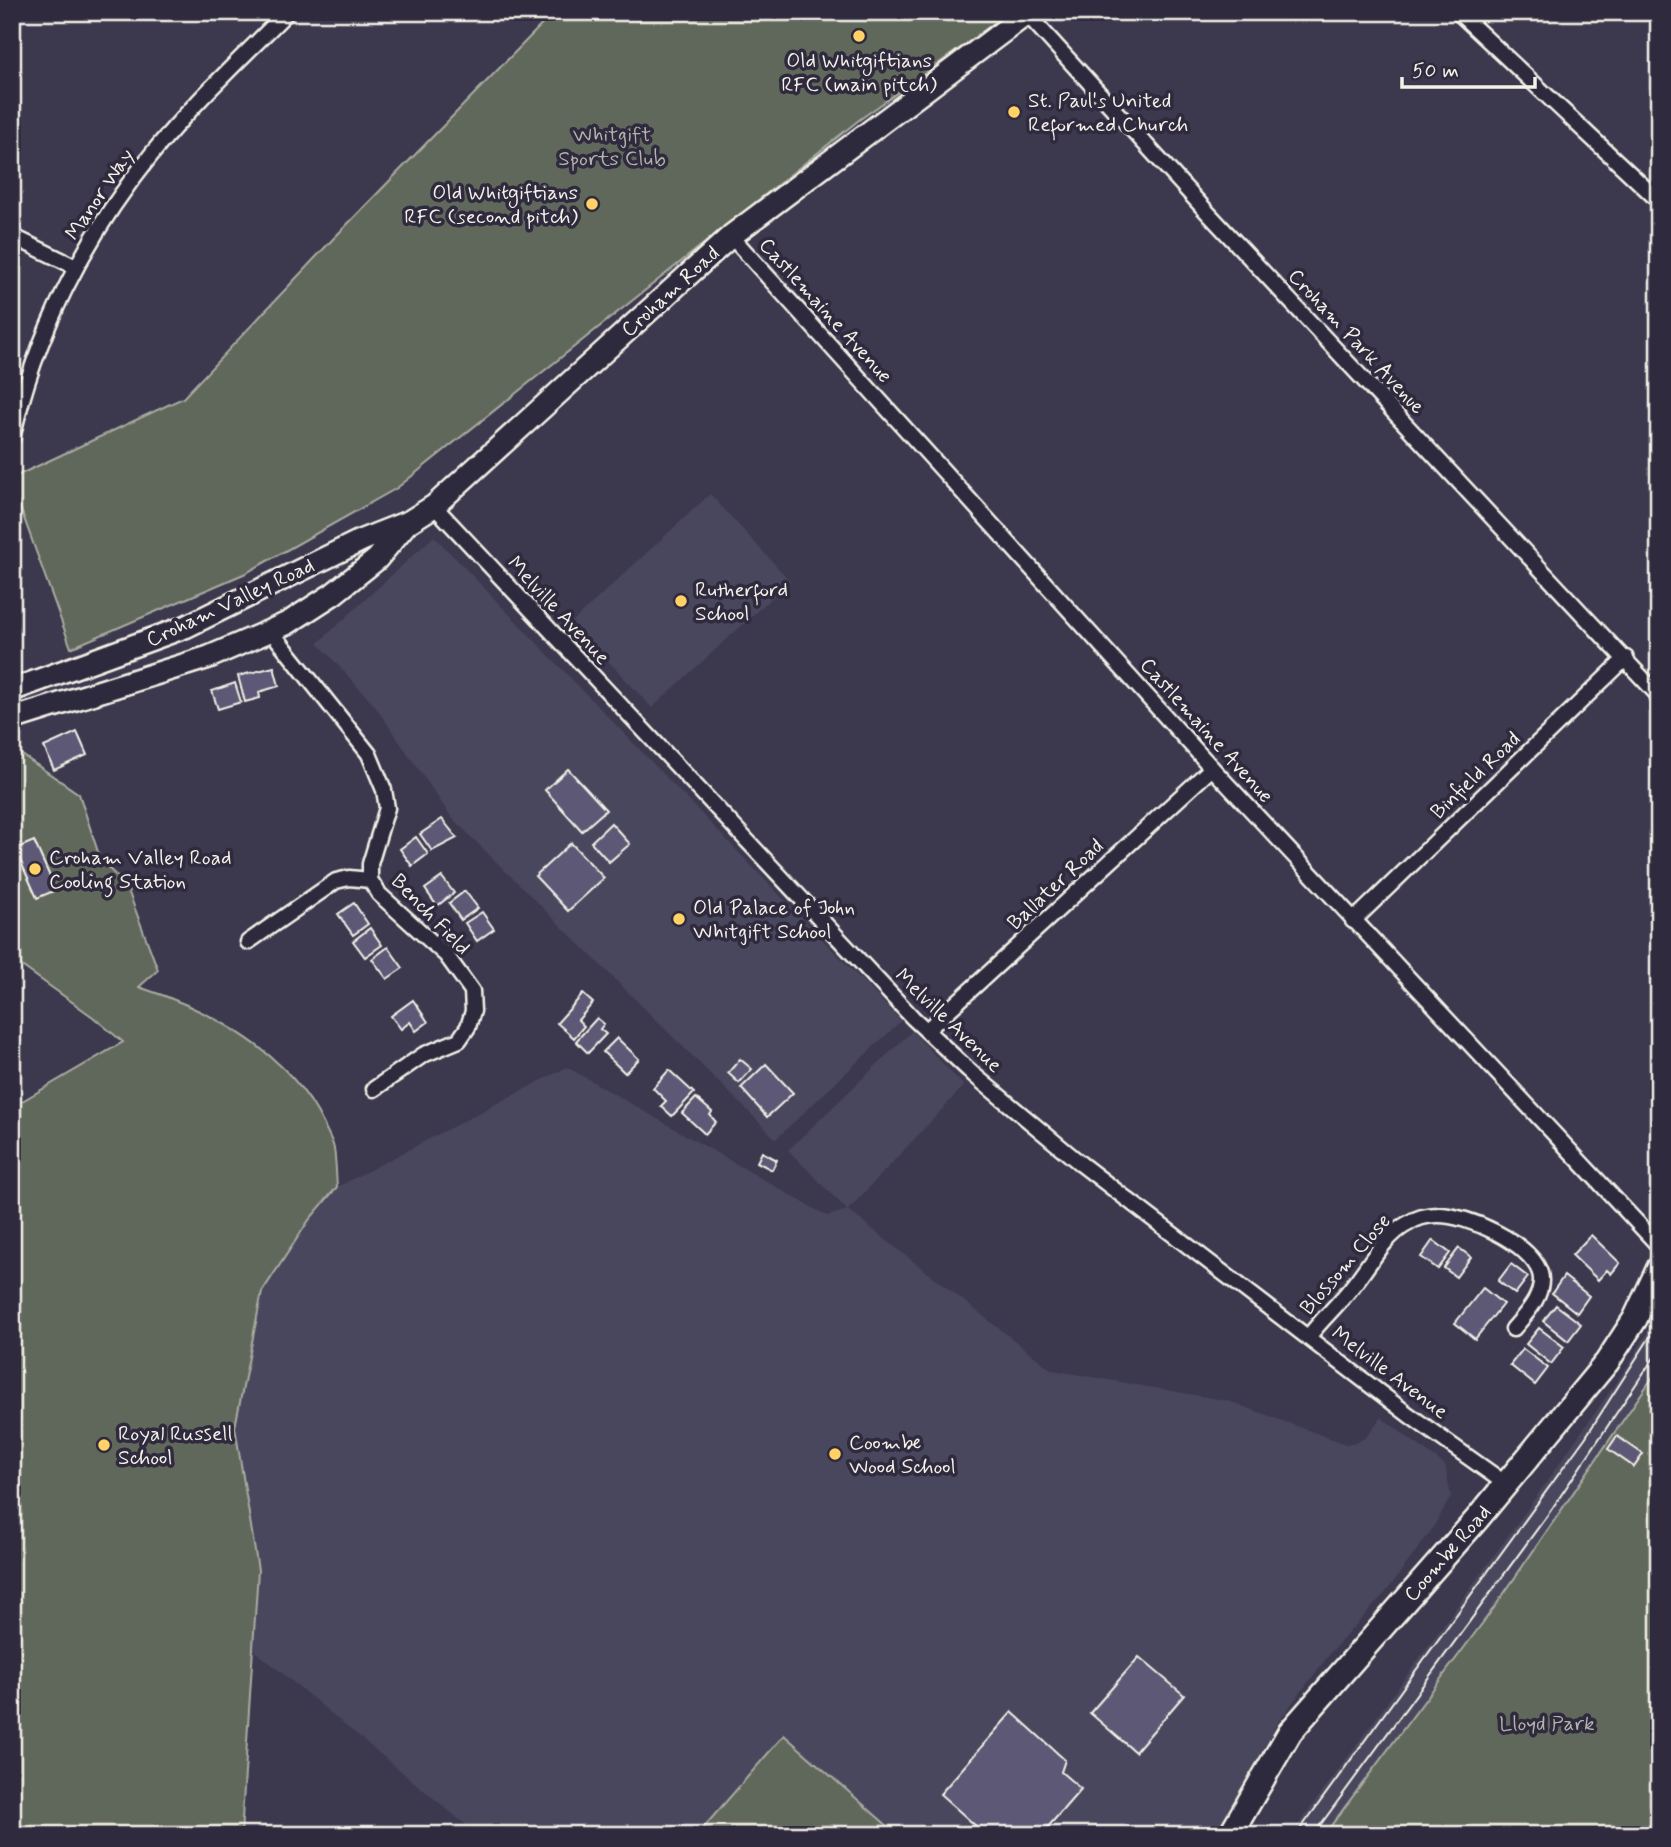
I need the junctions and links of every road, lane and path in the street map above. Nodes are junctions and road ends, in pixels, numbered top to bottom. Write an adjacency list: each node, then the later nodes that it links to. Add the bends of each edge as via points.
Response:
1 (287, 12): 7 (street, Manor Way, via 151,154)
2 (1458, 12): 4 (street)
3 (1028, 13): 6 (street, Croham Road); 13 (street, Croham Park Avenue, via 1208,213)
4 (1659, 201)
5 (12, 236): 7 (street)
6 (732, 236): 9 (street, Croham Road); 17 (street, Castlemaine Avenue)
7 (76, 267): 8 (street, Manor Way, via 35,362)
8 (12, 439)
9 (434, 506): 10 (street, Croham Road); 21 (street, Melville Avenue)
10 (407, 523): 11 (street, Croham Road, via 376,559); 14 (street, Croham Valley Road, via 362,540 185,627)
11 (333, 594): 12 (street, Croham Valley Road)
12 (271, 631): 16 (street, Croham Valley Road, via 209,657); 18 (street, Bench Field, via 369,754 384,790 387,808 370,864)
13 (1626, 659): 15 (street, Croham Park Avenue); 19 (street, Binfield Road)
14 (12, 690)
15 (1659, 696)
16 (12, 719)
17 (1212, 768): 19 (street, Castlemaine Avenue); 21 (street, Ballater Road)
18 (370, 880): 20 (street, Bench Field, via 336,881); 22 (street, Bench Field, via 379,894 446,955 472,991 473,1011 459,1040 423,1055)
19 (1353, 921): 25 (street, Castlemaine Avenue)
20 (248, 942)
21 (927, 1030): 28 (street, Melville Avenue, via 1081,1164)
22 (373, 1089)
23 (1501, 1217): 24 (street)
24 (1494, 1231): 27 (street, Blossom Close, via 1520,1248 1541,1274 1534,1302); 28 (street, Blossom Close, via 1439,1215 1405,1224)
25 (1659, 1246)
26 (1659, 1268): 29 (main road, Coombe Road, via 1618,1346)
27 (1513, 1329)
28 (1309, 1336): 29 (street, Melville Avenue)
29 (1506, 1484): 30 (main road, Coombe Road, via 1290,1732)
30 (1230, 1835)

